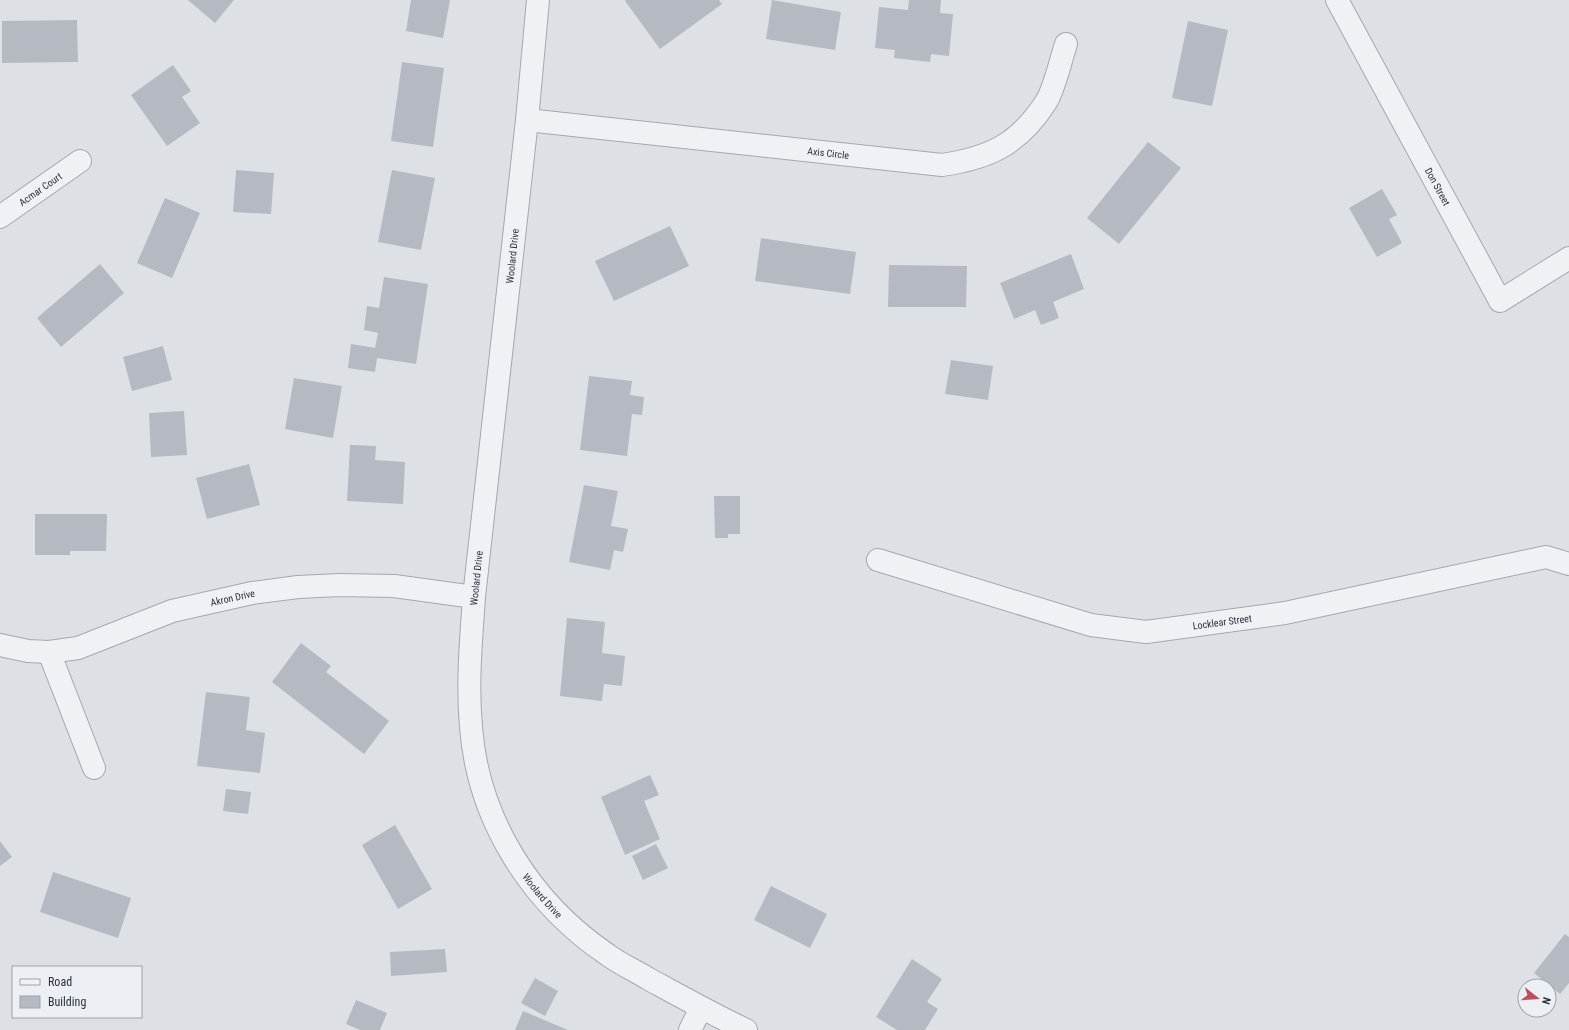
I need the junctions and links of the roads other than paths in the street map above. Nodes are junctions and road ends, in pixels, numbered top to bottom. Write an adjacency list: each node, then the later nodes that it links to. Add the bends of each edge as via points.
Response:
1 (538, 0): 4 (street, Woolard Drive)
2 (1336, 0): 7 (street, Don Street, via 1500,301)
3 (1066, 44): 4 (street, Axis Circle, via 1047,101 1021,134 994,153 968,162 942,165)
4 (527, 120): 10 (street, Woolard Drive)
5 (80, 162): 6 (street, Acmar Court)
6 (0, 217)
7 (1569, 258)
8 (878, 560): 9 (street, Locklear Street, via 1091,625 1146,632 1285,613 1546,558)
9 (1569, 564)
10 (474, 597): 12 (street, Akron Drive, via 394,586 298,587 252,593 172,611 78,648); 14 (street, Woolard Drive, via 468,673 471,729 480,777 493,818 509,851 534,888 570,927 608,956)
11 (0, 645): 12 (street, Akron Drive)
12 (48, 652): 13 (street)
13 (94, 768)
14 (702, 1008): 15 (street); 16 (street, Woolard Drive)
15 (690, 1030)
16 (746, 1030)

